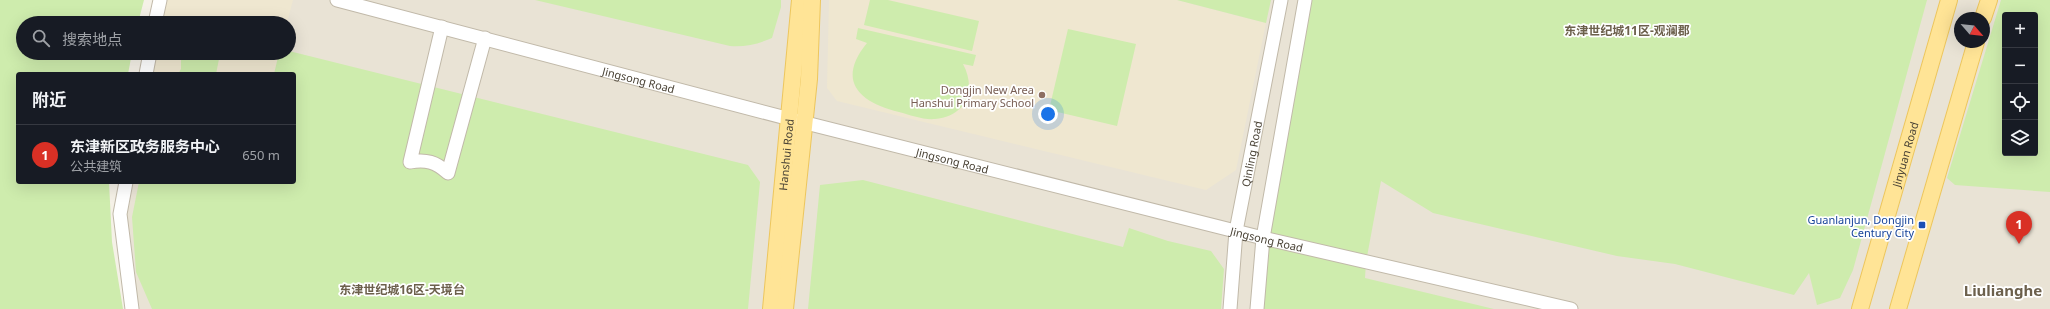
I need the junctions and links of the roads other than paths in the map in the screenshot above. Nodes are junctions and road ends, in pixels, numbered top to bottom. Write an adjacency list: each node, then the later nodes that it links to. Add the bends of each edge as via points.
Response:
1 (160, 0): 10 (street)
2 (337, 0): 11 (street, Jingsong Road)
3 (800, 0): 16 (main road, Hanshui Road)
4 (812, 0): 16 (main road, Hanshui Road, via 809,79)
5 (1281, 0): 18 (street, Qinling Road)
6 (1305, 0): 19 (street)
7 (1949, 0): 26 (main road, Jinyuan Road)
8 (1989, 0): 9 (main road)
9 (1985, 12)
10 (157, 16)
11 (442, 27): 12 (street, Jingsong Road); 12 (street, via 410,162 431,162 441,166 448,173)
12 (485, 38): 16 (street, Jingsong Road)
13 (1974, 48): 27 (main road)
14 (149, 60): 15 (street)
15 (146, 72)
16 (797, 120): 18 (street, Jingsong Road); 21 (main road, Hanshui Road); 22 (main road, Hanshui Road)
17 (126, 184): 20 (street, via 120,214)
18 (1236, 231): 19 (street, Jingsong Road); 23 (street, Qinling Road)
19 (1264, 238): 24 (street); 25 (street, Jingsong Road)
20 (132, 309)
21 (771, 309)
22 (785, 309)
23 (1230, 309)
24 (1257, 309)
25 (1571, 309)
26 (1860, 309)
27 (1898, 309)

